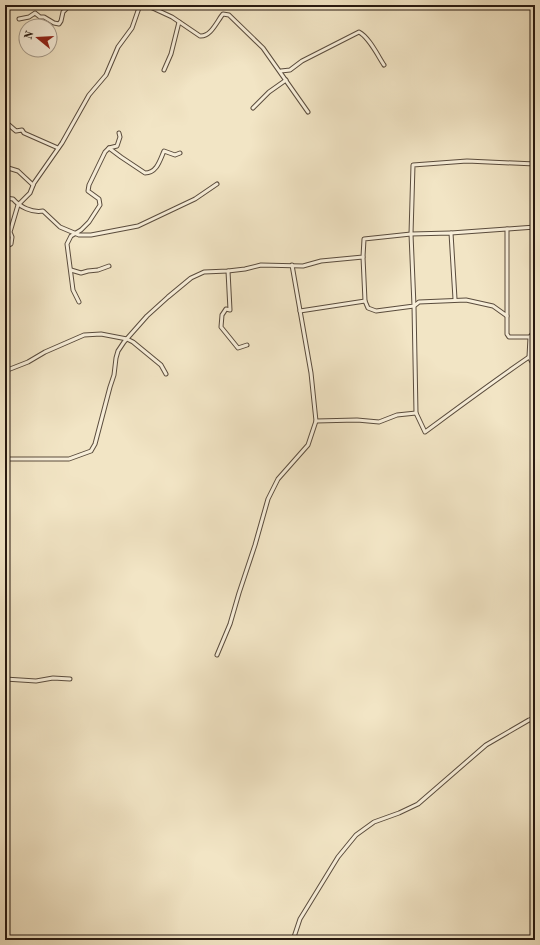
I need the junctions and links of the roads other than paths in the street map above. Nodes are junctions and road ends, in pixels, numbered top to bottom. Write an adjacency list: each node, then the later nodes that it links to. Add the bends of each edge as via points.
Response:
1 (70, 5): 7 (street, via 63,12)
2 (140, 5): 16 (street, via 132,28 118,48 106,75 88,95)
3 (146, 5): 6 (street)
4 (24, 18): 5 (street, via 35,13)
5 (47, 18)
6 (179, 22): 9 (street); 10 (street, via 203,36 208,34 223,14 227,14 263,48)
7 (58, 24)
8 (384, 65): 10 (street, via 359,32 302,61 290,70)
9 (164, 70)
10 (281, 71): 11 (street)
11 (286, 80): 12 (street); 13 (street)
12 (253, 108)
13 (308, 112)
14 (9, 125): 16 (street, via 16,132 22,130)
15 (119, 133): 17 (street, via 117,146)
16 (58, 148): 22 (street)
17 (109, 148): 18 (street, via 145,173 157,168 164,151 175,155); 28 (street, via 88,189 99,199 100,205 89,222)
18 (180, 153)
19 (535, 164): 29 (street, via 467,161 413,166)
20 (5, 167): 22 (street, via 18,170)
21 (217, 184): 28 (street, via 195,199 138,226 91,235)
22 (33, 185): 24 (street, via 30,193)
23 (5, 198): 24 (street, via 13,199)
24 (18, 205): 28 (street, via 36,212 43,211 60,227); 30 (street, via 10,232 11,244)
25 (535, 227): 26 (street)
26 (507, 229): 27 (street); 41 (street)
27 (452, 233): 29 (street); 36 (street)
28 (76, 234): 34 (street, via 71,236 67,244)
29 (411, 234): 31 (street, via 364,239); 39 (street)
30 (5, 247)
31 (363, 256): 32 (street, via 303,266); 37 (street)
32 (292, 265): 35 (street, via 261,265); 40 (street)
33 (110, 266): 34 (street, via 81,273)
34 (71, 270): 38 (street, via 73,290)
35 (228, 271): 44 (street, via 204,272 191,278 161,303); 45 (street, via 230,310 226,309 222,316 221,327 238,348)
36 (455, 300): 39 (street, via 419,302); 41 (street, via 493,306)
37 (365, 301): 39 (street, via 368,308 376,312); 40 (street)
38 (79, 302)
39 (414, 306): 50 (street)
40 (300, 311): 51 (street)
41 (507, 316): 43 (street, via 509,337)
42 (535, 330): 43 (street)
43 (530, 337): 46 (street)
44 (127, 339): 48 (street, via 101,334 84,335); 49 (street, via 151,355); 52 (street, via 118,351 114,375 91,451 69,459)
45 (248, 345)
46 (529, 356): 47 (street); 50 (street, via 425,432)
47 (535, 367)
48 (5, 371)
49 (166, 374)
50 (416, 413): 51 (street, via 397,415 379,422)
51 (316, 421): 53 (street, via 308,446 278,479 268,499 230,624)
52 (5, 459)
53 (216, 655)
54 (5, 679): 55 (street)
55 (70, 679)
56 (535, 718): 57 (street, via 486,745 418,804 374,822 356,835 338,857 300,919)
57 (293, 940)

